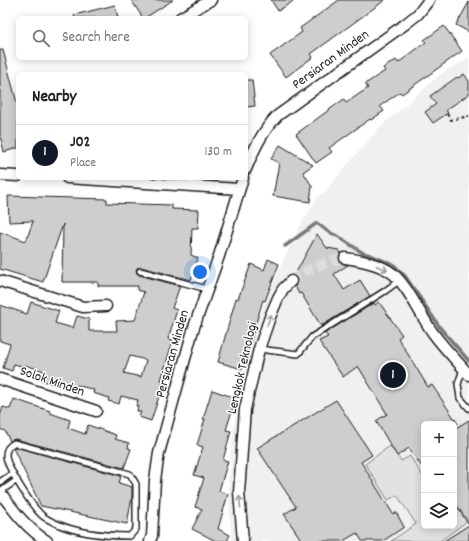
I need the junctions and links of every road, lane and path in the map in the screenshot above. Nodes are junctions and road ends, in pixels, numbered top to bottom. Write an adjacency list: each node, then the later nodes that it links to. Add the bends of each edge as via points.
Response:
1 (211, 0): 3 (street)
2 (429, 0): 6 (street, Persiaran Minden, via 418,14 404,25 277,116 260,137)
3 (183, 16)
4 (447, 114): 5 (path, via 451,120)
5 (469, 116)
6 (248, 164)
7 (0, 175): 8 (street)
8 (16, 176)
9 (98, 180): 11 (street)
10 (242, 180): 11 (street, Persiaran Minden)
11 (239, 189): 17 (street, Persiaran Minden)
12 (345, 258): 14 (street, one-way to 14, via 374,264 390,271)
13 (140, 271): 17 (lane)
14 (400, 280): 19 (lane, via 312,337 298,354); 20 (street, via 432,333)
15 (0, 281): 18 (street, via 83,307)
16 (291, 281): 19 (street, Lengkok Teknologi, one-way to 16, via 278,298)
17 (207, 289): 29 (street, Persiaran Minden, via 159,453)
18 (106, 306)
19 (259, 349): 30 (street, Lengkok Teknologi, one-way to 19, via 239,492 245,409)
20 (466, 372): 22 (lane, via 458,384 460,398)
21 (0, 379): 23 (street, Solok Minden)
22 (469, 408)
23 (96, 411)
24 (13, 473): 25 (lane); 25 (lane, via 6,455 8,448 14,443 130,474 136,484 136,529 130,536 119,536 85,532 56,523 43,517); 26 (lane)
25 (17, 480): 27 (lane)
26 (0, 482)
27 (0, 492): 28 (street, via 20,519)
28 (47, 541)
29 (150, 541)
30 (243, 541)

